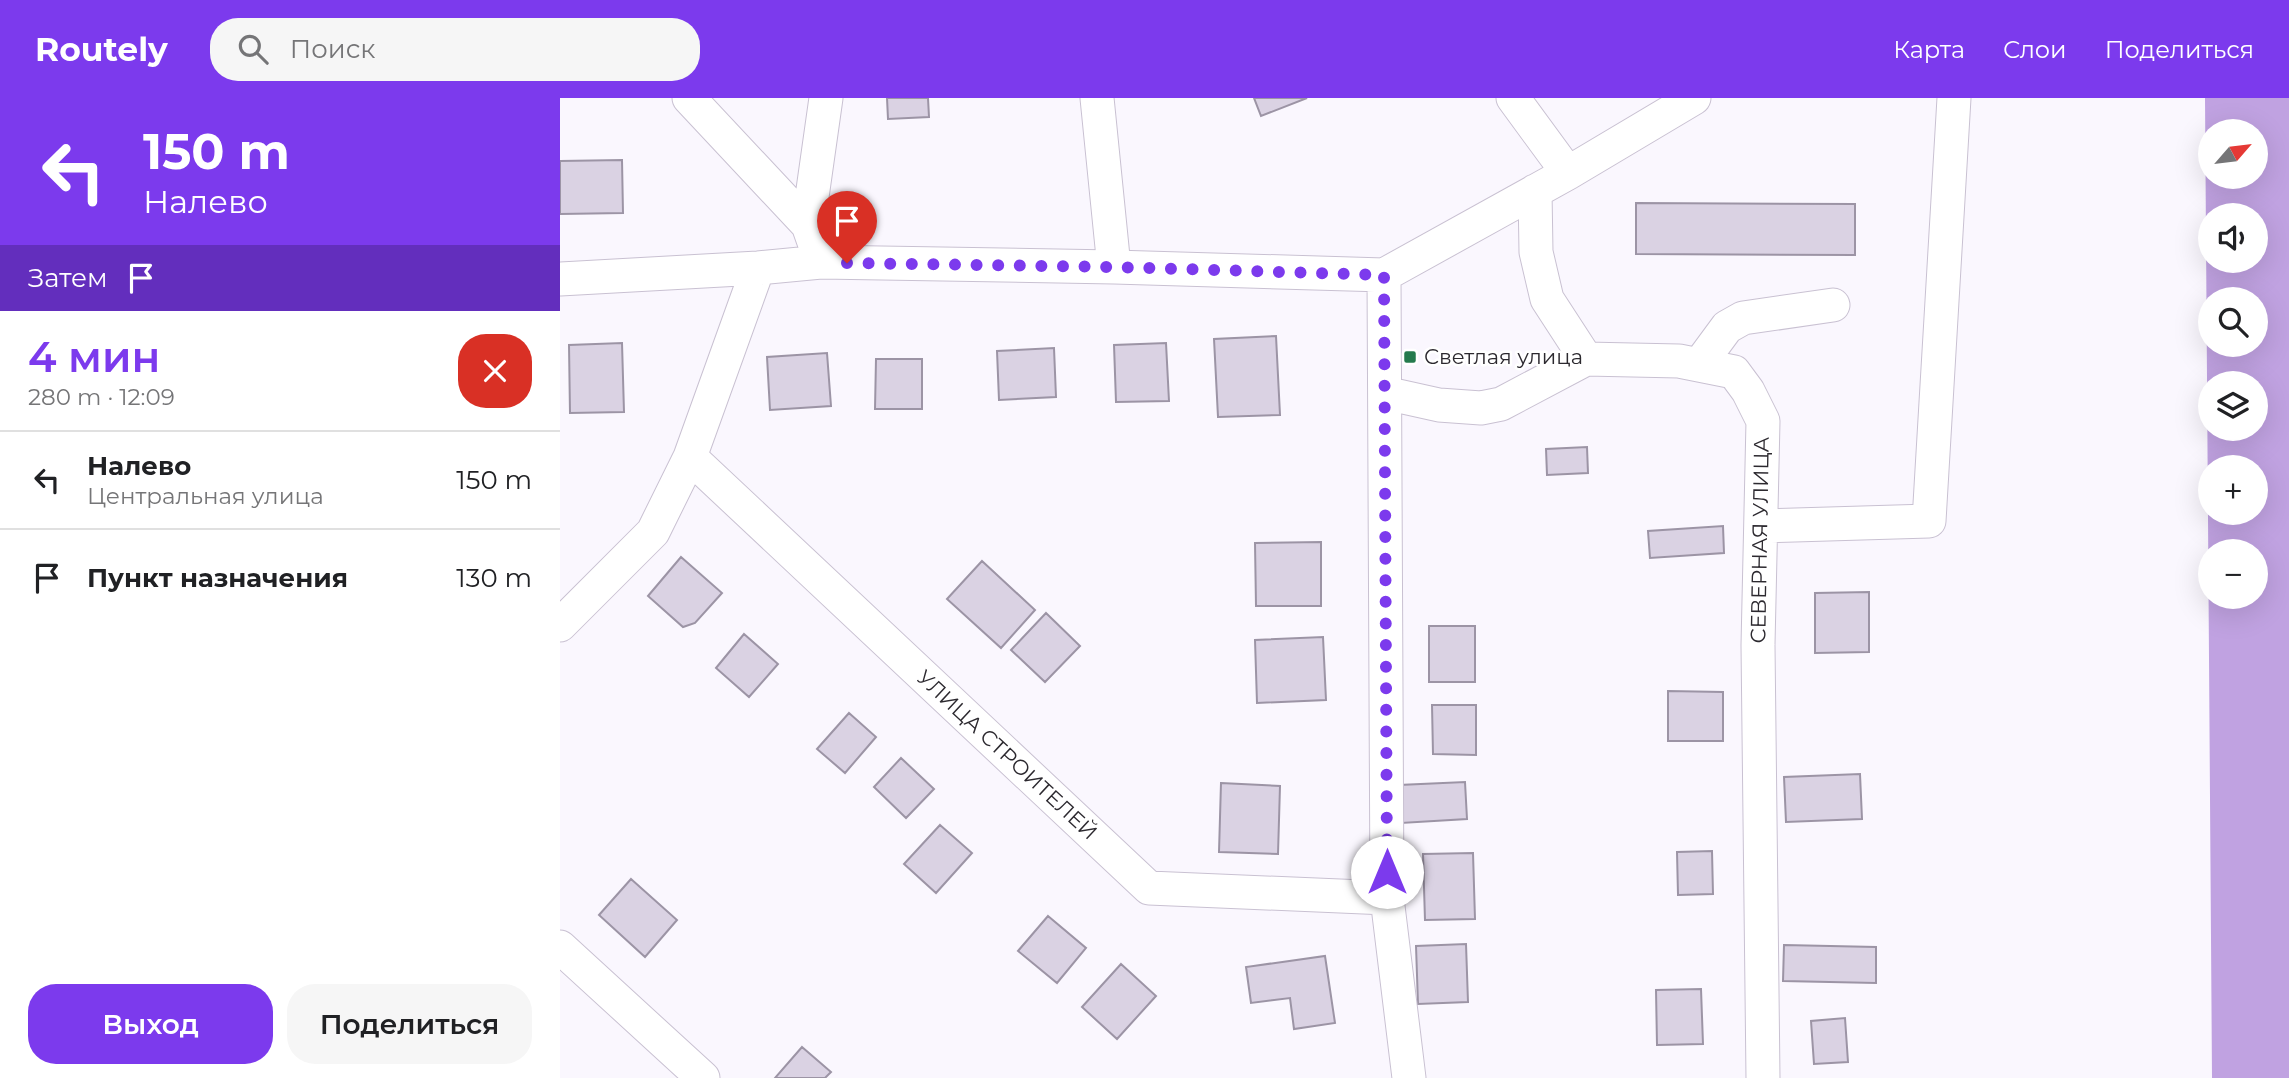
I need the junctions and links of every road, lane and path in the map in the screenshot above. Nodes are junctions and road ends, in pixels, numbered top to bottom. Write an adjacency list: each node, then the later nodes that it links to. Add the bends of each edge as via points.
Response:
1 (690, 98): 9 (street)
2 (826, 98): 9 (street)
3 (1097, 98): 11 (street)
4 (1513, 98): 7 (street)
5 (1694, 98): 7 (street)
6 (1954, 98): 20 (street, via 1929,521)
7 (1568, 173): 8 (street)
8 (1535, 191): 13 (street); 16 (street, via 1536,252 1547,299)
9 (808, 225): 10 (street)
10 (821, 262): 11 (street); 12 (street)
11 (1114, 267): 13 (street)
12 (758, 268): 14 (street); 19 (street)
13 (1384, 275): 18 (street)
14 (560, 279)
15 (1833, 305): 17 (street, via 1743,318 1727,327)
16 (1586, 359): 17 (street, СЕВЕРНАЯ УЛИЦА); 18 (street, СЕВЕРНАЯ УЛИЦА, via 1501,404 1481,408 1439,405)
17 (1699, 365): 20 (street, СЕВЕРНАЯ УЛИЦА, via 1734,372 1763,421)
18 (1385, 393): 22 (street)
19 (690, 457): 21 (street, via 653,531); 22 (street, УЛИЦА СТРОИТЕЛЕЙ, via 1149,888)
20 (1762, 526): 26 (street, СЕВЕРНАЯ УЛИЦА, via 1758,645)
21 (560, 625)
22 (1387, 898): 25 (street)
23 (560, 947): 24 (street)
24 (703, 1078)
25 (1409, 1078)
26 (1763, 1078)

